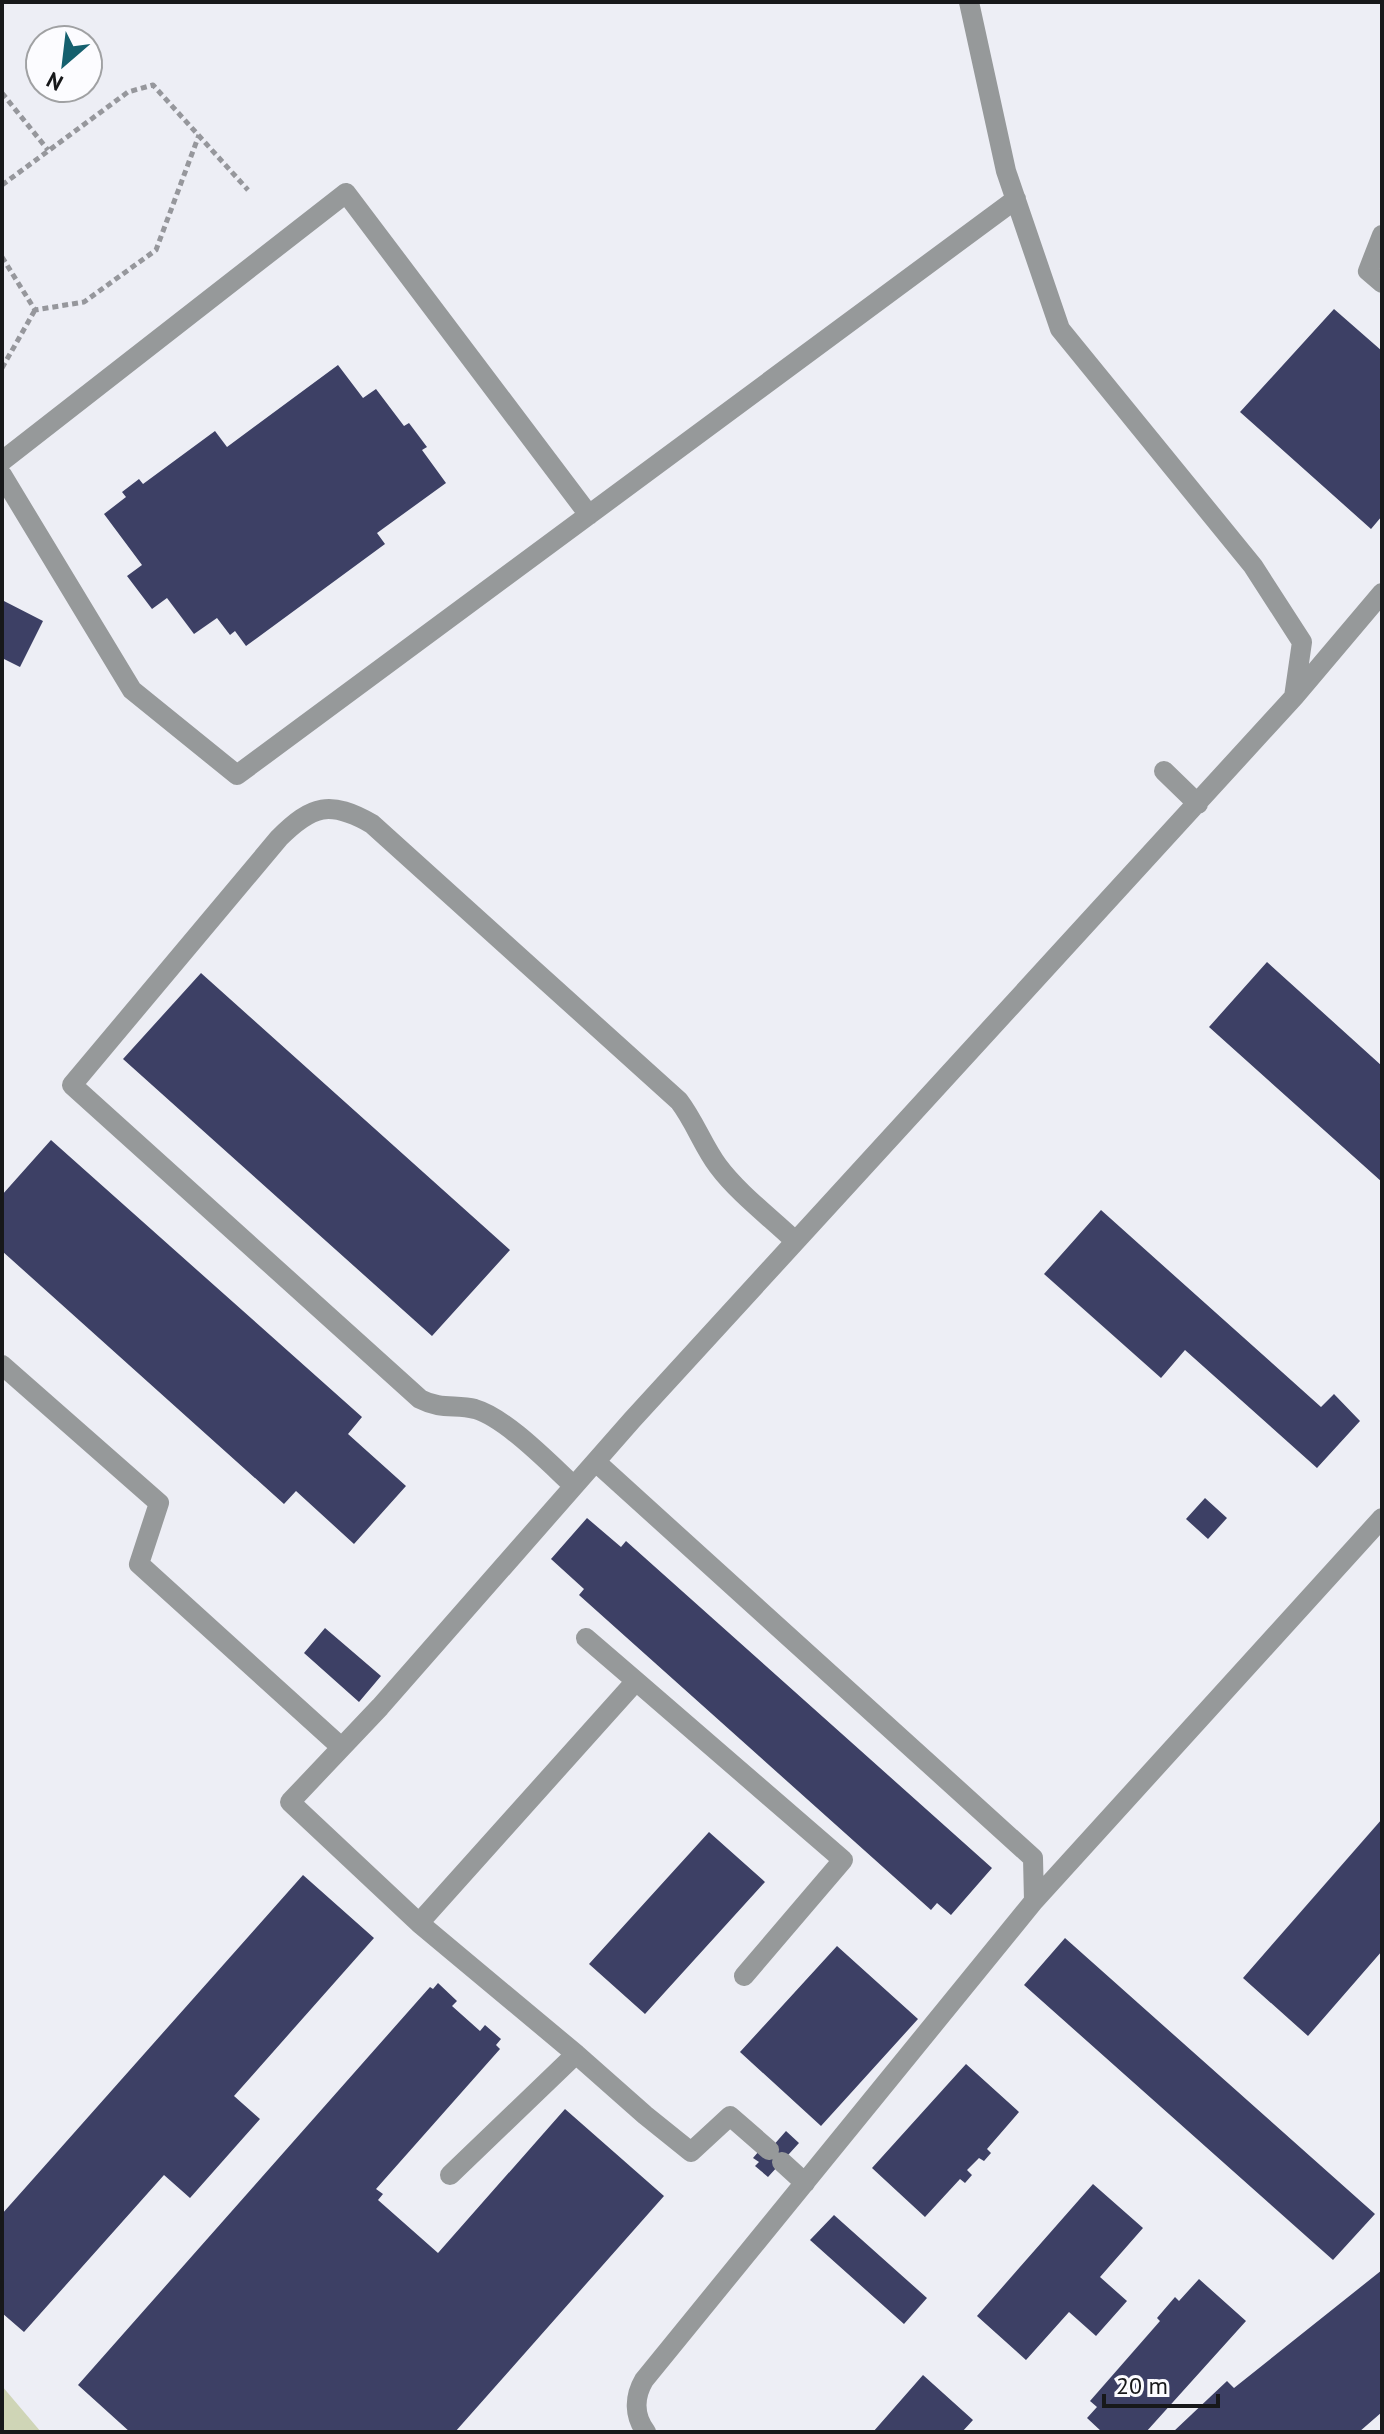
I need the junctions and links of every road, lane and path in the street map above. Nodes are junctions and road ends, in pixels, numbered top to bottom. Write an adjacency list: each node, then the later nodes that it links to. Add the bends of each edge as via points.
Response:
1 (969, 2): 7 (lane)
2 (2, 93): 4 (path)
3 (199, 135): 4 (path, via 153,85 128,92); 6 (path); 11 (path, via 156,250 84,302)
4 (48, 150): 5 (path)
5 (2, 185)
6 (248, 190)
7 (1016, 199): 15 (lane); 17 (lane, via 1060,329 1253,566 1302,642)
8 (1382, 235): 10 (lane, via 1368,271)
9 (2, 257): 11 (path)
10 (1382, 283)
11 (35, 310): 12 (path)
12 (2, 368)
13 (2, 461): 15 (lane, via 346,193)
14 (2, 475): 15 (lane, via 132,690 237,775)
15 (589, 515)
16 (1382, 593): 17 (lane)
17 (1294, 697): 19 (lane)
18 (1164, 771): 19 (lane)
19 (1198, 804): 20 (lane)
20 (795, 1241): 22 (lane); 23 (lane, via 720,1169 679,1101 372,824 341,809 327,809 297,821 279,838 72,1085 420,1399 485,1414)
21 (2, 1365): 27 (lane, via 159,1503 139,1564)
22 (596, 1462): 23 (lane); 28 (lane, via 1033,1858)
23 (574, 1486): 27 (lane)
24 (1382, 1518): 28 (lane)
25 (586, 1638): 26 (lane)
26 (636, 1681): 29 (lane); 30 (lane, via 843,1860)
27 (341, 1747): 29 (lane, via 290,1802)
28 (1034, 1901): 33 (lane)
29 (419, 1923): 31 (lane)
30 (744, 1976)
31 (576, 2054): 32 (lane); 33 (lane, via 691,2152 730,2116)
32 (450, 2175)
33 (805, 2183): 34 (lane, via 644,2380 637,2413)
34 (646, 2432)

